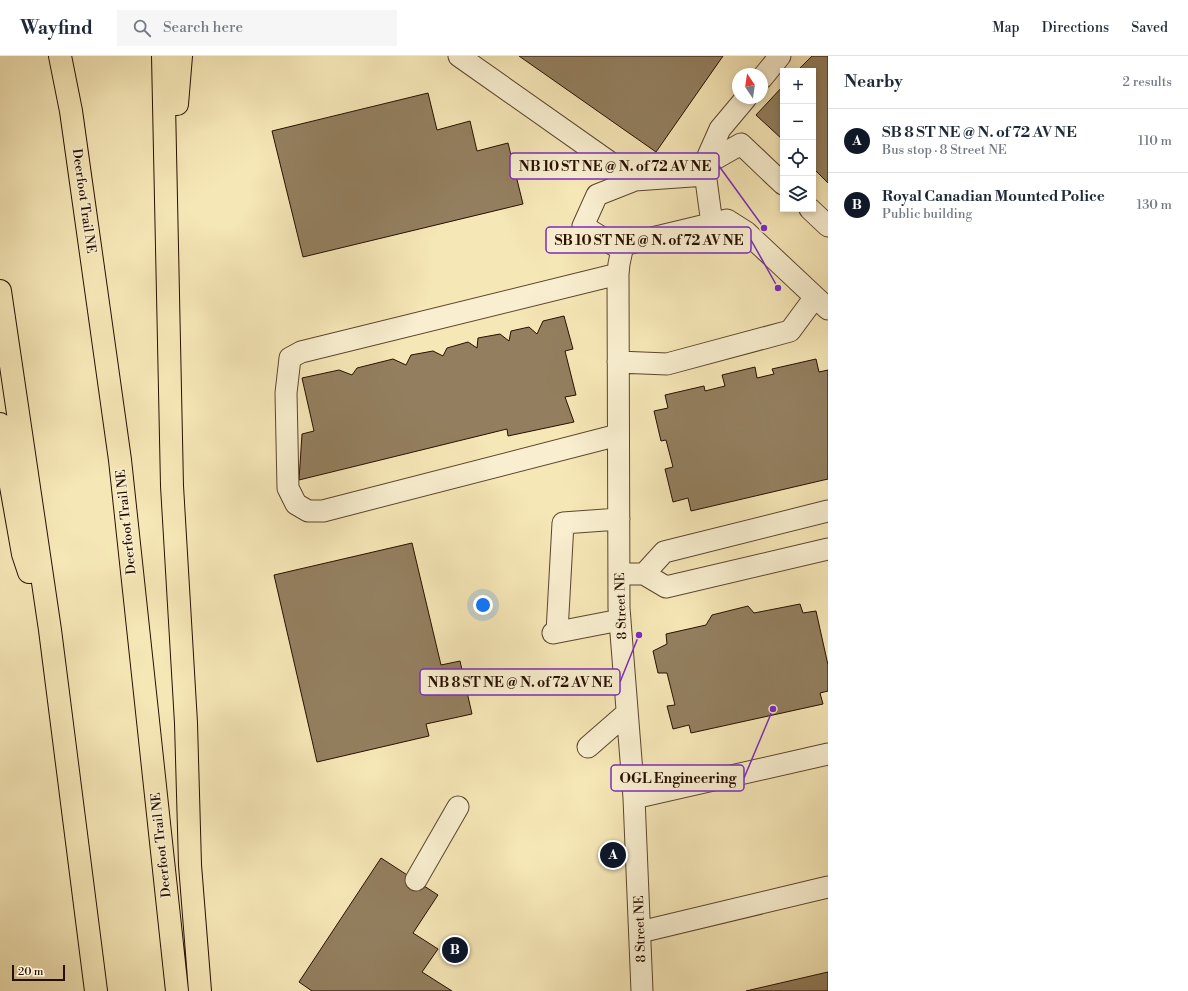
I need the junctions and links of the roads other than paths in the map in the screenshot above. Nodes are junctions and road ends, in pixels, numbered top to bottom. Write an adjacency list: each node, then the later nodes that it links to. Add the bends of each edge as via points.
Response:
1 (60, 56): 38 (highway, Deerfoot Trail NE, via 71,111 120,460)
2 (164, 56): 14 (highway)
3 (181, 56): 14 (highway)
4 (460, 56): 9 (street)
5 (780, 56): 6 (street)
6 (768, 71)
7 (741, 104): 8 (street, via 720,129)
8 (705, 170): 9 (street); 10 (street, via 741,144); 12 (street)
9 (635, 180): 15 (street, via 597,195 583,226)
10 (780, 181)
11 (813, 212): 13 (street)
12 (720, 222): 15 (street); 18 (street, via 746,232)
13 (828, 226)
14 (166, 228): 39 (highway, via 172,486 186,723 190,865)
15 (622, 248): 16 (street, 8 Street NE)
16 (618, 274): 19 (street, 8 Street NE); 21 (street, via 301,352 290,358 286,393 288,488 296,504 308,511 324,511)
17 (0, 291): 28 (highway)
18 (822, 303): 19 (street, via 790,331 666,364)
19 (618, 362): 21 (street, 8 Street NE)
20 (0, 424): 28 (highway, via 23,554)
21 (618, 435): 23 (street, 8 Street NE)
22 (828, 511): 26 (street, via 664,552)
23 (619, 520): 25 (street, 8 Street NE); 27 (street, via 563,523 555,633)
24 (828, 549): 26 (street, via 666,587)
25 (619, 574): 26 (street); 27 (street, 8 Street NE)
26 (644, 574)
27 (620, 620): 29 (street, 8 Street NE)
28 (50, 630): 37 (highway)
29 (627, 713): 30 (street); 32 (street, 8 Street NE)
30 (588, 746)
31 (828, 754): 32 (street)
32 (634, 798): 36 (street, 8 Street NE)
33 (458, 807): 34 (street)
34 (416, 880)
35 (828, 887): 36 (street)
36 (640, 932): 40 (street, 8 Street NE)
37 (96, 991)
38 (177, 991)
39 (200, 991)
40 (642, 991)

